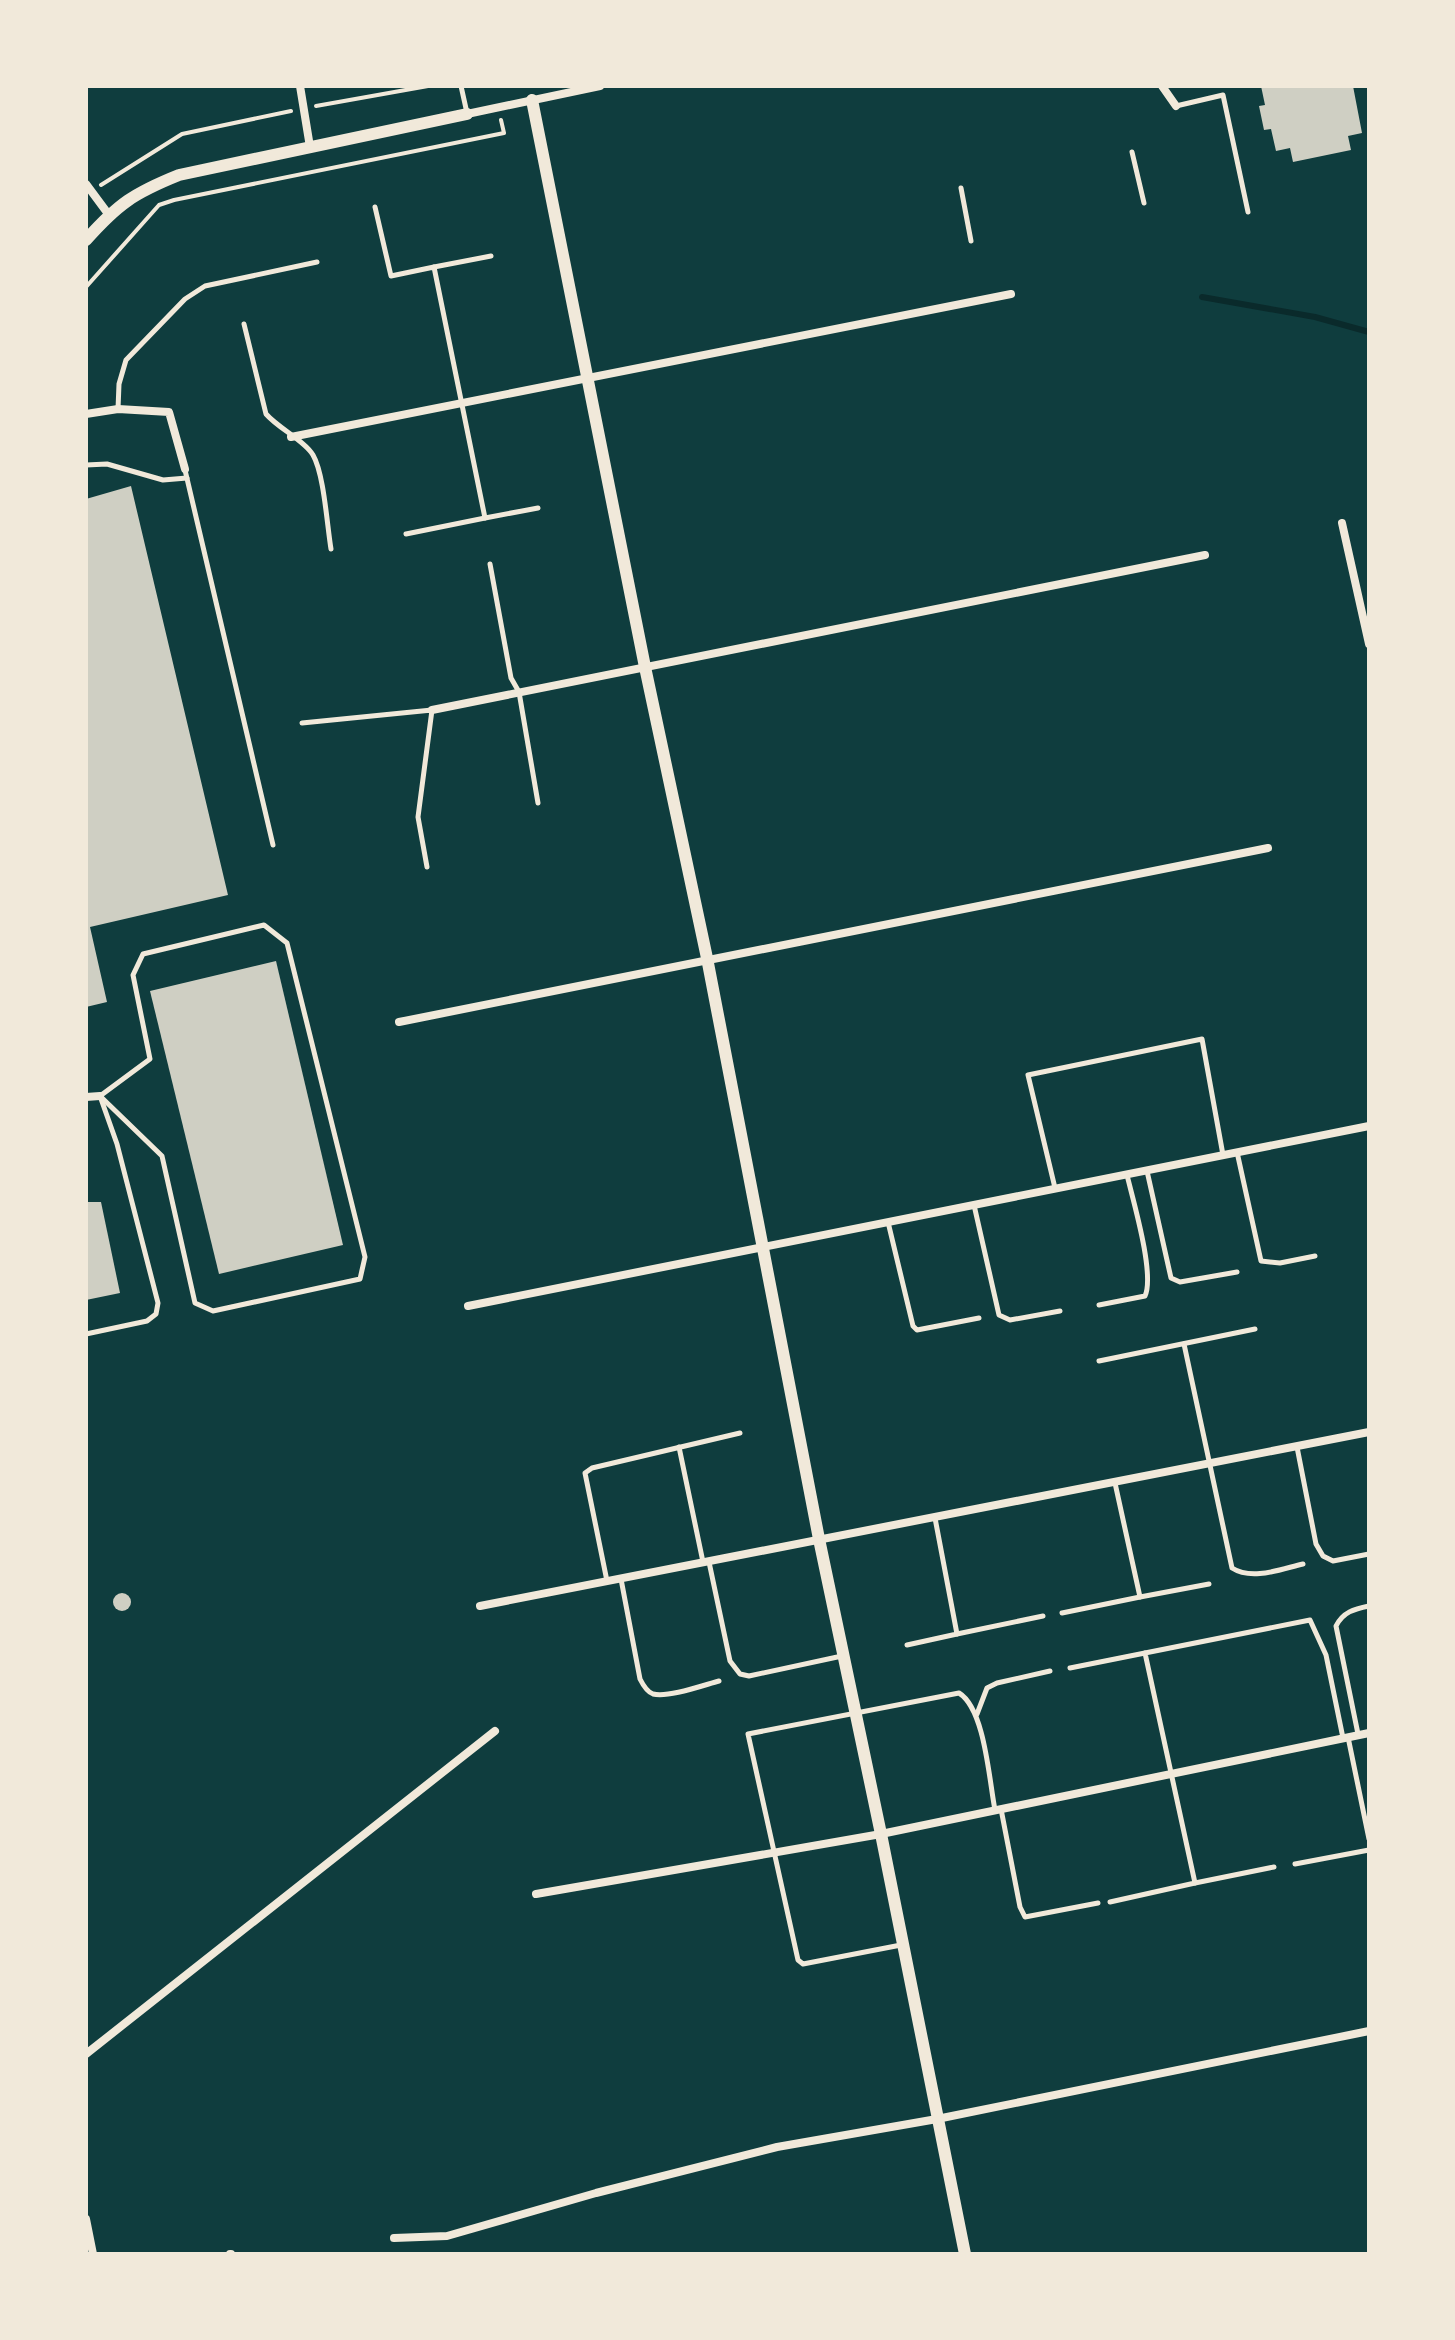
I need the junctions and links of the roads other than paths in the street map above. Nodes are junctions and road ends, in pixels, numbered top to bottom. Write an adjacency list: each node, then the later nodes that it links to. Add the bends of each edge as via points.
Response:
1 (300, 86): 8 (street)
2 (461, 86): 7 (lane)
3 (600, 86): 5 (street)
4 (1162, 86): 6 (street)
5 (532, 100): 7 (street); 23 (street)
6 (1176, 106): 14 (lane, via 1223,95)
7 (467, 114): 8 (street)
8 (310, 147): 15 (street, via 179,175 139,191)
9 (1132, 152): 12 (lane)
10 (89, 188): 15 (street)
11 (961, 188): 17 (lane)
12 (1144, 203)
13 (375, 207): 20 (lane, via 391,276)
14 (1248, 212)
15 (109, 215): 16 (street)
16 (86, 240)
17 (971, 241)
18 (491, 256): 20 (lane)
19 (317, 262): 25 (lane, via 205,286 185,299 126,360)
20 (434, 267): 24 (lane)
21 (1011, 294): 23 (street)
22 (244, 324): 27 (lane, via 266,414)
23 (589, 377): 24 (street); 38 (street)
24 (462, 403): 27 (street); 31 (lane)
25 (118, 409): 26 (street); 29 (street, via 169,412)
26 (86, 414)
27 (291, 437): 34 (lane, via 312,453)
28 (86, 465): 29 (lane, via 107,464 163,480)
29 (186, 474): 43 (lane)
30 (538, 508): 31 (lane)
31 (485, 518): 33 (lane)
32 (1342, 523): 37 (street)
33 (406, 534)
34 (331, 549)
35 (1205, 555): 38 (street)
36 (490, 564): 39 (lane, via 511,678)
37 (1369, 644)
38 (645, 667): 39 (street); 46 (street)
39 (519, 692): 40 (street); 42 (lane)
40 (432, 710): 41 (lane); 45 (lane, via 418,817)
41 (302, 723)
42 (538, 803)
43 (273, 845)
44 (1268, 848): 46 (street)
45 (427, 867)
46 (707, 958): 47 (street); 58 (street)
47 (399, 1022)
48 (100, 1096): 48 (lane, via 162,1156 195,1303 213,1311 360,1279 365,1257 287,943 264,925 143,954 133,975 150,1059); 49 (street); 66 (lane, via 158,1303 156,1314 147,1321)
49 (86, 1097)
50 (1369, 1126): 51 (street)
51 (1237, 1152): 52 (street); 59 (lane, via 1261,1261)
52 (1223, 1155): 53 (street); 55 (lane, via 1202,1039 1028,1075)
53 (1147, 1171): 54 (street); 60 (lane, via 1171,1278 1180,1282)
54 (1127, 1175): 55 (street); 61 (lane, via 1149,1287 1145,1296)
55 (1055, 1189): 56 (street)
56 (974, 1205): 57 (street); 63 (lane, via 999,1315 1010,1320)
57 (888, 1222): 58 (street); 64 (lane, via 913,1326 917,1330)
58 (763, 1248): 62 (street); 76 (street)
59 (1315, 1256)
60 (1237, 1272)
61 (1099, 1305)
62 (468, 1306)
63 (1060, 1311)
64 (979, 1318)
65 (1255, 1329): 67 (lane)
66 (86, 1334)
67 (1184, 1344): 68 (lane); 73 (lane)
68 (1099, 1361)
69 (1369, 1432): 71 (street)
70 (740, 1433): 72 (lane)
71 (1297, 1446): 73 (street); 77 (lane, via 1316,1544 1323,1556 1333,1561)
72 (679, 1447): 78 (lane); 81 (lane, via 585,1473)
73 (1209, 1463): 74 (street); 79 (lane, via 1232,1568 1253,1574)
74 (1115, 1482): 75 (street); 83 (lane)
75 (935, 1517): 76 (street); 88 (lane)
76 (819, 1539): 78 (street); 91 (street)
77 (1369, 1554)
78 (706, 1561): 80 (street); 91 (lane, via 730,1661 740,1674)
79 (1303, 1564)
80 (620, 1578): 81 (street); 94 (lane, via 645,1688 668,1694)
81 (607, 1581): 84 (street)
82 (1209, 1584): 83 (lane)
83 (1140, 1597): 86 (lane)
84 (480, 1606)
85 (1369, 1606): 99 (lane, via 1341,1616 1336,1626)
86 (1062, 1613)
87 (1043, 1616): 88 (lane)
88 (957, 1634): 89 (lane)
89 (907, 1645)
90 (1145, 1653): 92 (lane); 100 (lane, via 1310,1620 1326,1655); 101 (lane)
91 (844, 1656): 95 (street)
92 (1070, 1668)
93 (1050, 1671): 96 (lane, via 987,1688)
94 (719, 1681)
95 (856, 1712): 96 (lane, via 952,1693 965,1696); 103 (street); 106 (lane, via 748,1734)
96 (977, 1715): 102 (lane)
97 (495, 1731): 115 (street)
98 (1369, 1733): 99 (street)
99 (1358, 1735): 100 (street)
100 (1346, 1738): 101 (street); 104 (lane)
101 (1172, 1774): 102 (street); 109 (lane)
102 (998, 1810): 103 (street); 112 (lane, via 1025,1917)
103 (881, 1834): 106 (street); 113 (street)
104 (1369, 1839)
105 (1369, 1850): 107 (lane)
106 (774, 1853): 110 (street); 113 (lane, via 803,1964)
107 (1295, 1864)
108 (1274, 1867): 109 (lane)
109 (1195, 1883): 111 (lane)
110 (536, 1894)
111 (1110, 1902)
112 (1098, 1903)
113 (903, 1944): 116 (street)
114 (1369, 2031): 116 (street)
115 (86, 2054)
116 (937, 2119): 118 (street, via 777,2147 447,2236); 120 (street)
117 (86, 2219): 119 (street)
118 (394, 2238)
119 (93, 2254)
120 (965, 2254)

